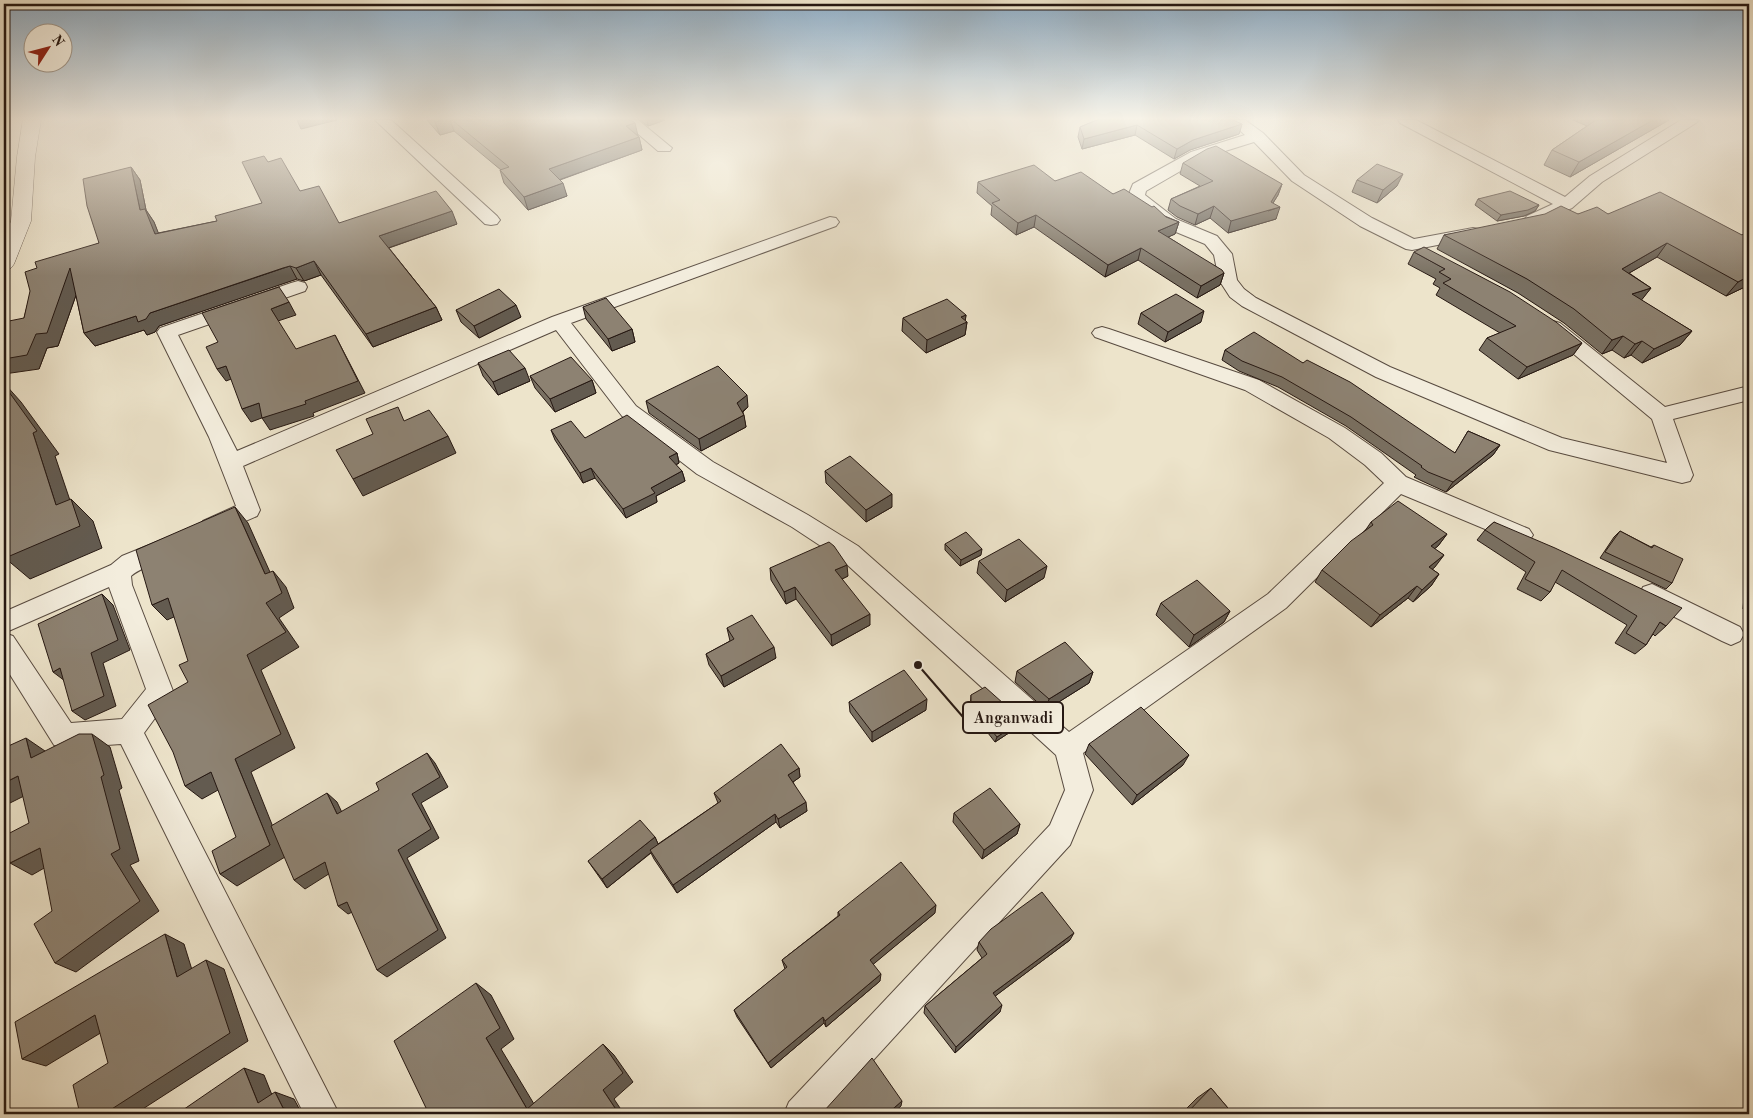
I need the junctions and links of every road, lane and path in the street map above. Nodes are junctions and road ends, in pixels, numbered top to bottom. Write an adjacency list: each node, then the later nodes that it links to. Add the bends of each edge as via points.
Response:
1 (25, 172): 14 (street, via 21,221)
2 (439, 172): 8 (street)
3 (1167, 172): 20 (street, via 1139,188 1136,196 1170,223 1211,240 1223,254 1228,280 1237,293 1384,372 1557,445 1682,476)
4 (1292, 172): 12 (street, via 1366,222)
5 (1505, 172): 7 (street)
6 (1607, 172): 7 (street)
7 (1566, 204): 10 (street, via 1530,222)
8 (491, 220)
9 (830, 222): 17 (street)
10 (1520, 223)
11 (1493, 229): 12 (street)
12 (1412, 245): 13 (street)
13 (1436, 258)
14 (4, 264)
15 (298, 286): 21 (street, via 167,332)
16 (1540, 319): 20 (street)
17 (559, 321): 21 (street); 30 (street, via 629,411 705,468 850,553)
18 (1102, 333): 22 (street, via 1252,385 1337,433 1373,459)
19 (1749, 393): 20 (street)
20 (1661, 415)
21 (230, 463): 24 (street, via 249,510 130,562)
22 (1398, 483): 23 (street); 30 (street, via 1277,601)
23 (1538, 542)
24 (119, 572): 26 (street); 29 (street, via 120,585 160,691)
25 (1635, 586): 27 (street)
26 (4, 623)
27 (1731, 634)
28 (4, 644): 29 (street, via 64,736)
29 (129, 731): 31 (street)
30 (1068, 748): 32 (street, via 1079,790 1060,835)
31 (322, 1114)
32 (801, 1114)

